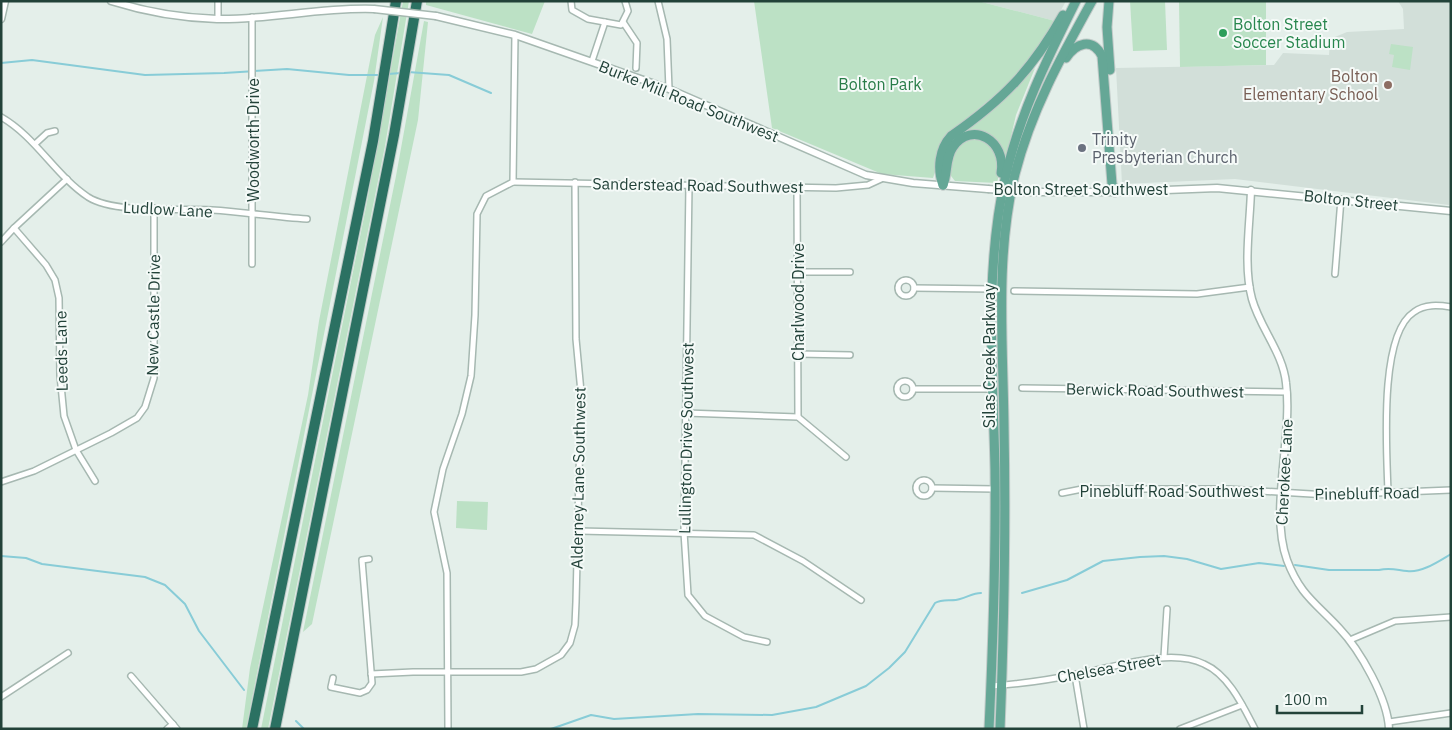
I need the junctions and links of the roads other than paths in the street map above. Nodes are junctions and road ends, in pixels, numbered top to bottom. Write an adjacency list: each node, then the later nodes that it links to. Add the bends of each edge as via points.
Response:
1 (4, 1): 14 (street)
2 (111, 1): 15 (street, Burke Mill Road Southwest, via 148,12)
3 (218, 1): 15 (street)
4 (396, 1): 94 (highway, via 373,141)
5 (416, 1): 95 (highway, via 391,154)
6 (571, 1): 16 (street, via 572,10 578,15)
7 (625, 1): 17 (street, via 628,11)
8 (658, 1): 21 (street, via 667,39)
9 (1070, 1): 31 (main road, via 1051,36 1024,74 1000,99 945,142 939,175)
10 (1076, 1): 40 (main road, Silas Creek Parkway, via 1039,75 1016,135)
11 (1109, 1): 34 (main road, via 1107,27)
12 (1089, 4): 22 (main road, Silas Creek Parkway)
13 (252, 17): 15 (street, Burke Mill Road Southwest); 18 (street, Burke Mill Road Southwest, bridge, via 331,9 374,9 436,16); 38 (street, Woodworth Drive)
14 (1, 19)
15 (218, 19)
16 (606, 22): 17 (street, via 621,25); 19 (street)
17 (623, 22): 20 (street, via 637,43)
18 (515, 35): 19 (street, Burke Mill Road Southwest); 28 (street)
19 (592, 61): 21 (street, Burke Mill Road Southwest)
20 (636, 68)
21 (670, 89): 27 (street, Burke Mill Road Southwest, via 853,171)
22 (1042, 93): 34 (main road, via 1052,84 1075,47 1087,43 1099,51 1104,65); 85 (main road, Silas Creek Parkway, via 1015,174 1004,262 1006,553)
23 (1, 117): 25 (street, Ludlow Lane)
24 (55, 131): 25 (street, via 47,133)
25 (35, 144): 26 (street, Ludlow Lane)
26 (67, 179): 36 (street, Ludlow Lane, via 89,197 114,206); 41 (street)
27 (881, 179): 31 (street, Bolton Street Southwest); 32 (street, Sanderstead Road Southwest, via 868,185)
28 (512, 182): 29 (street, Sanderstead Road Southwest); 80 (street, via 486,196 476,214 471,376 443,469 434,512 447,573)
29 (575, 182): 30 (street, Sanderstead Road Southwest); 70 (street, Alderney Lane Southwest, via 576,339 581,392)
30 (689, 184): 32 (street, Sanderstead Road Southwest); 58 (street, Lullington Drive Southwest)
31 (943, 185): 34 (street, Bolton Street Southwest, bridge, via 1027,192); 40 (main road, via 948,156 956,143 973,136 991,141 1000,150 1002,159 996,203)
32 (798, 187): 44 (street, Charlwood Drive)
33 (1251, 190): 34 (street, Bolton Street Southwest); 35 (street, Bolton Street); 47 (street, Cherokee Lane)
34 (1115, 192)
35 (1341, 199): 37 (street, Bolton Street); 46 (street)
36 (154, 208): 38 (street, Ludlow Lane); 60 (street, New Castle Drive, via 154,378 150,393 137,418)
37 (1451, 211)
38 (253, 215): 39 (street, Ludlow Lane); 43 (street, Woodworth Drive)
39 (307, 219)
40 (997, 226): 49 (main road, Silas Creek Parkway)
41 (14, 228): 42 (street); 60 (street, Leeds Lane, via 46,265 58,290 62,404)
42 (1, 242)
43 (252, 264)
44 (798, 272): 45 (street); 52 (street, Charlwood Drive)
45 (850, 272)
46 (1335, 274)
47 (1250, 287): 50 (street, via 1196,294); 57 (street, Cherokee Lane, via 1255,308 1282,364)
48 (914, 288): 49 (street)
49 (993, 289): 56 (main road, Silas Creek Parkway)
50 (1014, 291)
51 (1451, 307): 69 (street, via 1432,306 1413,312 1397,336 1386,406)
52 (798, 354): 53 (street); 59 (street, Charlwood Drive)
53 (850, 355)
54 (1022, 388): 57 (street, Berwick Road Southwest)
55 (913, 389): 56 (street)
56 (994, 389): 65 (main road, Silas Creek Parkway)
57 (1287, 392): 67 (street, Cherokee Lane)
58 (686, 412): 59 (street); 71 (street, Lullington Drive Southwest)
59 (798, 416): 61 (street)
60 (76, 450): 62 (street, Leeds Lane); 63 (street, New Castle Drive, via 34,471)
61 (846, 457)
62 (95, 481)
63 (1, 482)
64 (932, 488): 65 (street)
65 (995, 489): 86 (main road, Silas Creek Parkway)
66 (1451, 490): 69 (street, Pinebluff Road)
67 (1282, 492): 68 (street, Pinebluff Road Southwest, via 1082,489); 69 (street, Pinebluff Road, via 1328,495); 76 (street, Cherokee Lane, via 1282,540 1296,580 1308,598)
68 (1062, 493)
69 (1388, 493)
70 (579, 531): 71 (street); 80 (street, Alderney Lane Southwest, via 575,625 570,643 561,655 529,671)
71 (684, 532): 73 (street, via 754,535 803,560); 77 (street, Lullington Drive Southwest, via 688,595 705,616 744,638)
72 (369, 559): 81 (street, via 362,560)
73 (861, 600)
74 (1167, 609): 79 (street)
75 (1451, 617): 76 (street, via 1395,620)
76 (1350, 640): 91 (street, Cherokee Lane, via 1379,694)
77 (767, 642)
78 (68, 653): 87 (street)
79 (1164, 657): 82 (street, Chelsea Street); 88 (street, Chelsea Street, via 1190,659 1211,668 1226,682)
80 (449, 672): 81 (street, Alderney Lane Southwest); 96 (street)
81 (371, 674): 84 (street, via 370,687 360,693 332,687)
82 (1075, 675): 85 (street, Chelsea Street); 99 (street)
83 (132, 676): 90 (street)
84 (333, 678)
85 (1002, 685): 86 (street, Chelsea Street); 98 (main road, Silas Creek Parkway)
86 (990, 686): 97 (main road, Silas Creek Parkway)
87 (1, 697)
88 (1242, 705): 100 (street); 101 (street, Chelsea Street)
89 (1451, 713): 91 (street)
90 (173, 724): 92 (street); 93 (street)
91 (1389, 725)
92 (167, 729)
93 (177, 729)
94 (252, 729)
95 (275, 729)
96 (448, 729)
97 (988, 729)
98 (1000, 729)
99 (1084, 729)
100 (1180, 729)
101 (1255, 729)

